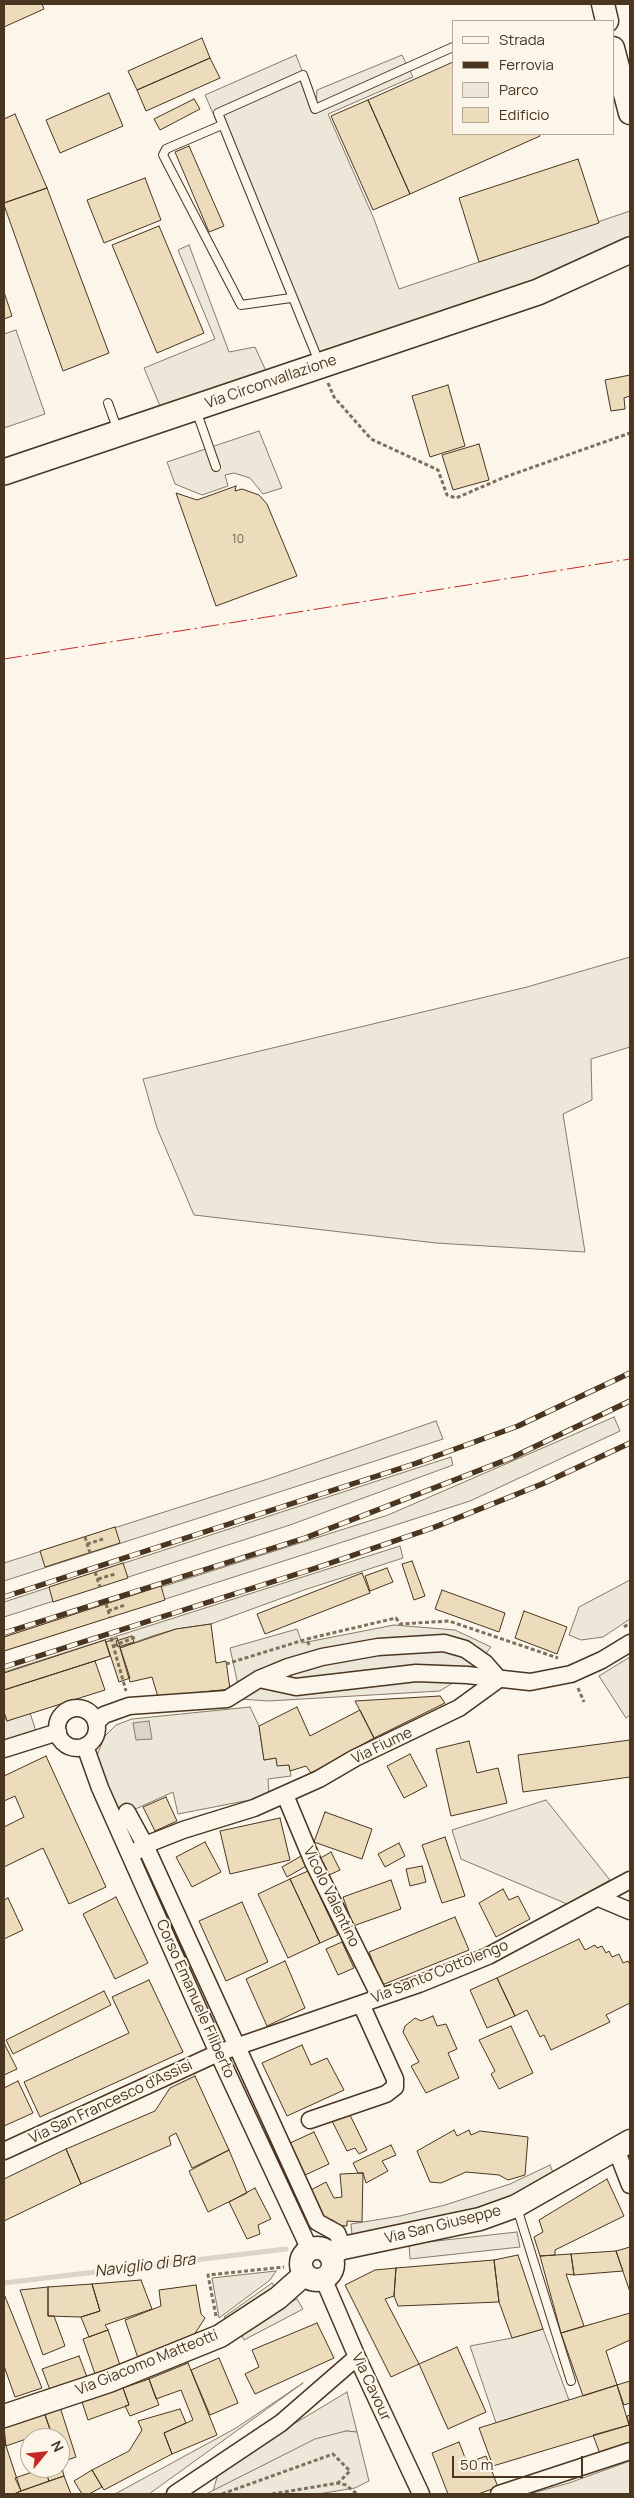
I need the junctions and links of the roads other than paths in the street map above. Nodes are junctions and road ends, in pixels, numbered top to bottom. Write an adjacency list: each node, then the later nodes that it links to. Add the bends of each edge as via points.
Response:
1 (603, 4): 2 (street)
2 (606, 20)
3 (452, 47): 7 (lane, via 316,109 303,76 218,113)
4 (614, 57): 5 (street)
5 (616, 74): 6 (street)
6 (630, 113)
7 (222, 125): 11 (lane); 11 (lane, via 166,149 163,155 241,305)
8 (630, 250): 10 (main road, Via Circonvallazione)
9 (630, 268): 10 (main road, Via Circonvallazione)
10 (538, 292): 12 (main road, Via Circonvallazione)
11 (291, 298): 12 (lane)
12 (320, 366): 14 (main road, Via Circonvallazione)
13 (108, 403): 15 (lane)
14 (195, 408): 15 (main road, Via Circonvallazione); 16 (lane)
15 (119, 434): 17 (main road, Via Circonvallazione)
16 (216, 466)
17 (4, 472)
18 (630, 1643): 20 (street, via 571,1674 530,1682)
19 (259, 1679): 20 (street, via 296,1686 416,1673); 20 (street, via 322,1657 378,1647 444,1643 465,1649); 21 (street, via 239,1693 218,1701 129,1706 104,1714)
20 (499, 1679): 25 (street, Via Fiume, via 460,1708 355,1758)
21 (96, 1723): 22 (street, via 88,1712 76,1708 60,1719); 23 (street, via 94,1739)
22 (58, 1732): 23 (street, via 68,1746); 24 (street)
23 (85, 1746): 27 (street, Corso Emanuele Filiberto, via 100,1788)
24 (4, 1749)
25 (285, 1796): 27 (street, Via Fiume); 31 (street, Vicolo Valentino, via 313,1862)
26 (127, 1812): 27 (street, Corso Emanuele Filiberto)
27 (138, 1850): 33 (street, Corso Emanuele Filiberto); 34 (street, Corso Emanuele Filiberto)
28 (630, 1880): 29 (street, Via Santo Cottolengo)
29 (599, 1898): 30 (street); 31 (street, Via Santo Cottolengo, via 488,1956)
30 (630, 1911)
31 (380, 1997): 32 (street, Via Santo Cottolengo)
32 (361, 2004): 33 (street, Via Santo Cottolengo); 35 (street, Via Santo Cottolengo, via 395,2079 394,2087 386,2094)
33 (238, 2046): 34 (street, Via Santo Cottolengo); 40 (street, Corso Emanuele Filiberto, via 318,2222 337,2232)
34 (218, 2053): 37 (street, Via San Francesco d'Assisi); 40 (street, Corso Emanuele Filiberto)
35 (310, 2120)
36 (623, 2145): 38 (street); 39 (street, Via San Giuseppe)
37 (4, 2151)
38 (630, 2185)
39 (516, 2206): 40 (street, Via San Giuseppe); 42 (lane)
40 (319, 2262): 41 (street, Via Cavour); 43 (street, Via Giacomo Matteotti, via 278,2298 225,2332 109,2381)
41 (357, 2357): 45 (street, via 281,2422); 46 (street, Via Cavour)
42 (571, 2381)
43 (4, 2416)
44 (630, 2451): 47 (street)
45 (175, 2494)
46 (420, 2494)
47 (499, 2494)

